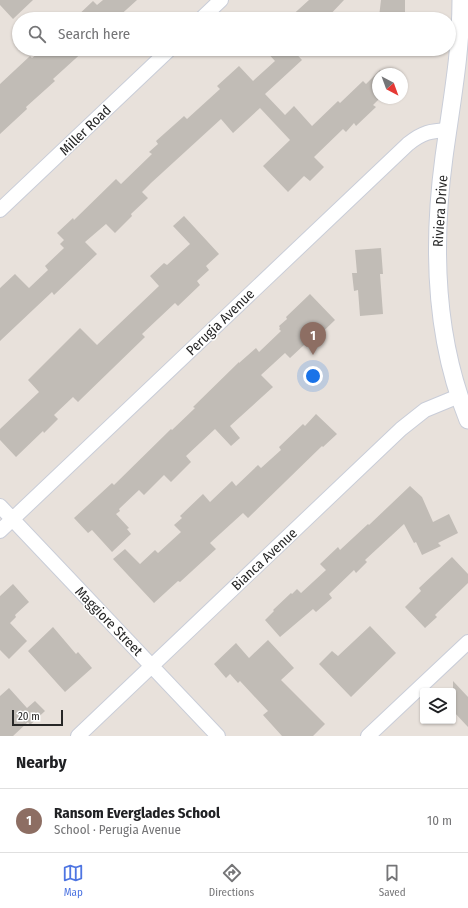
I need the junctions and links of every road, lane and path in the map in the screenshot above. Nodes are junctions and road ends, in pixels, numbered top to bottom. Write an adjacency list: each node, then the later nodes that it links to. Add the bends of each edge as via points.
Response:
1 (221, 0): 3 (street)
2 (461, 0): 5 (street, Riviera Drive, via 459,44)
3 (208, 12)
4 (163, 56): 6 (street, Miller Road)
5 (449, 130): 7 (street, Riviera Drive, via 439,208 437,268 443,330); 10 (street, Perugia Avenue, via 431,131 408,144)
6 (0, 210)
7 (459, 396): 8 (street, Riviera Drive); 13 (street, Bianca Avenue, via 425,410 401,429)
8 (468, 420)
9 (0, 506): 10 (street, Maggiore Street)
10 (12, 520): 11 (street, Perugia Avenue); 13 (street, Maggiore Street)
11 (0, 531)
12 (468, 642): 16 (street)
13 (151, 666): 14 (street, Bianca Avenue); 15 (street, Maggiore Street)
14 (78, 736)
15 (218, 736)
16 (368, 736)

